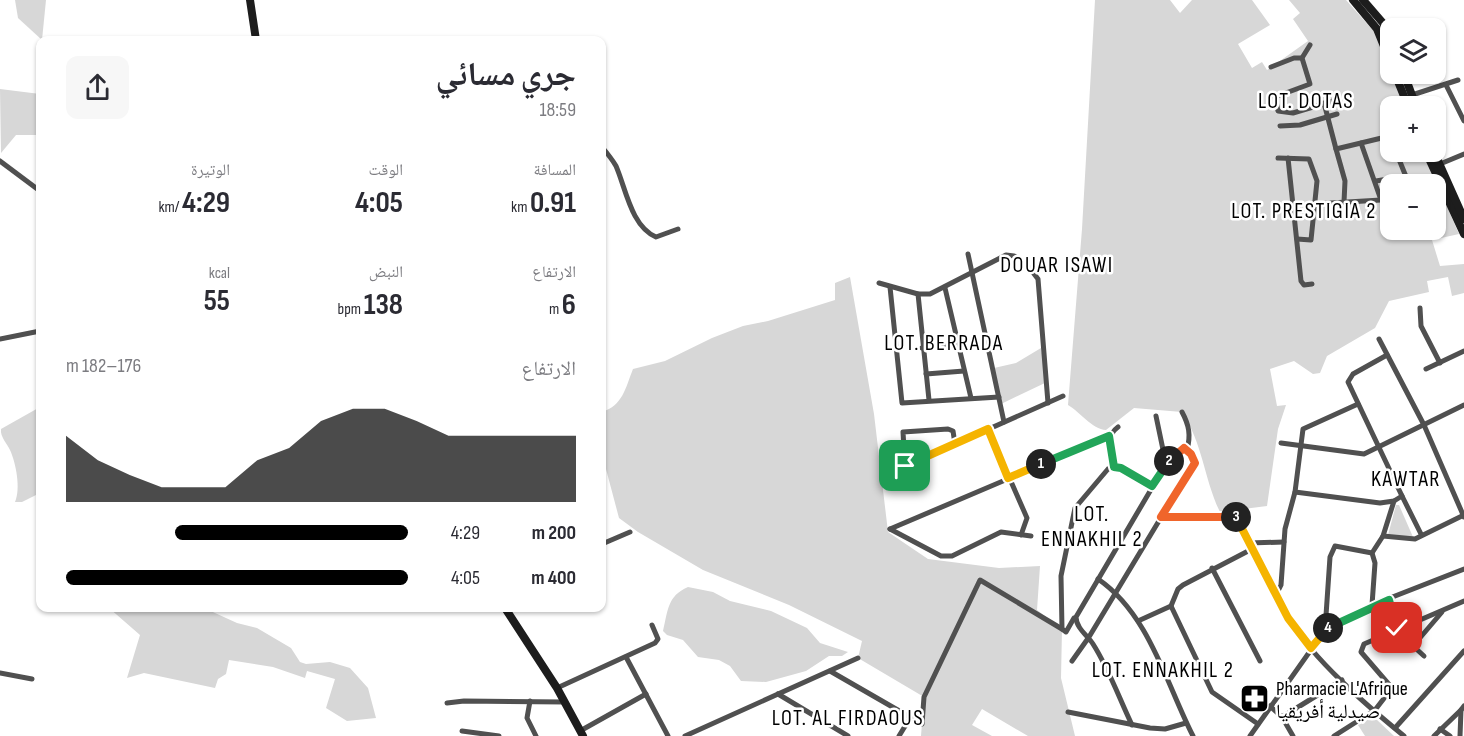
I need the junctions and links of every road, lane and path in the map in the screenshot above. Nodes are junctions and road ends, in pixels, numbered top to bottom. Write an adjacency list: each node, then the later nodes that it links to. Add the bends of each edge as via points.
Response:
1 (249, 0): 5 (main road)
2 (1353, 0): 6 (main road)
3 (1364, 0): 4 (main road)
4 (1380, 19)
5 (255, 36)
6 (1380, 36)
7 (1310, 45): 8 (street)
8 (1302, 58): 9 (street); 15 (street, via 1310,84 1275,97 1278,111 1293,113)
9 (1271, 67)
10 (1458, 80): 12 (street)
11 (1408, 84): 13 (main road)
12 (1446, 85): 13 (street); 18 (street)
13 (1412, 95)
14 (1333, 101): 15 (street)
15 (1324, 103): 17 (street)
16 (1337, 114): 17 (street)
17 (1328, 116): 19 (street, via 1300,125); 22 (street)
18 (1464, 121)
19 (1280, 126)
20 (1380, 138): 21 (street)
21 (1361, 143): 22 (street); 31 (street)
22 (1336, 149): 33 (street, via 1345,181)
23 (606, 152): 37 (street, via 629,203 648,231 656,237)
24 (1464, 154): 29 (street)
25 (1278, 159): 26 (street)
26 (1288, 159): 34 (street, via 1309,159 1317,181); 39 (street)
27 (0, 161): 32 (street)
28 (1431, 162): 35 (main road)
29 (1440, 164): 35 (main road)
30 (1380, 180): 31 (street)
31 (1376, 181): 33 (street, via 1381,200)
32 (36, 188)
33 (1344, 202): 34 (street)
34 (1314, 204): 39 (street, via 1311,240)
35 (1456, 211): 36 (main road); 38 (main road)
36 (1464, 219)
37 (678, 229)
38 (1463, 229)
39 (1297, 239): 43 (street, via 1301,281)
40 (968, 254): 41 (street)
41 (972, 273): 45 (street); 60 (street); 63 (street, via 1006,255 1014,256 1033,270 1038,279)
42 (879, 283): 44 (street)
43 (1312, 285)
44 (890, 287): 46 (street); 62 (street, via 902,403)
45 (945, 288): 46 (street); 51 (street)
46 (918, 294): 52 (street)
47 (1420, 308): 55 (street, via 1421,326)
48 (36, 332): 49 (street)
49 (0, 339)
50 (1379, 339): 54 (street)
51 (957, 344): 52 (street); 57 (street)
52 (922, 348): 58 (street)
53 (1464, 351): 55 (street)
54 (1387, 355): 64 (street, via 1348,379); 69 (street)
55 (1440, 363): 56 (street)
56 (1426, 369)
57 (964, 371): 58 (street); 61 (street)
58 (926, 374): 62 (street)
59 (1063, 396): 63 (street)
60 (999, 397): 61 (street); 68 (street)
61 (971, 398): 62 (street)
62 (929, 400)
63 (1048, 403): 68 (street)
64 (1358, 404): 75 (street, via 1303,429); 76 (street)
65 (1464, 405): 69 (street)
66 (1182, 412): 77 (street, via 1190,438)
67 (1156, 416): 78 (street)
68 (1004, 422): 71 (street)
69 (1424, 425): 76 (street); 87 (street)
70 (1118, 427): 72 (street)
71 (988, 429): 74 (street); 82 (street)
72 (1109, 436): 80 (street); 82 (street)
73 (1281, 443): 75 (street)
74 (955, 444): 79 (street); 79 (street, via 953,431 948,429 903,432)
75 (1301, 447): 76 (street, via 1358,455); 84 (street)
76 (1381, 447): 85 (street)
77 (1187, 450): 78 (street, via 1180,449); 88 (street, via 1194,458 1194,466)
78 (1166, 464): 83 (street)
79 (905, 466): 81 (street)
80 (1114, 467): 83 (street); 113 (street, via 1075,508 1061,576)
81 (892, 472)
82 (1008, 478): 91 (street, via 1027,518); 91 (street, via 890,529 941,556 952,556 1001,532)
83 (1152, 486): 100 (street)
84 (1295, 492): 86 (street); 95 (street)
85 (1402, 496): 86 (street); 90 (street)
86 (1394, 501): 93 (street)
87 (1464, 516): 90 (street)
88 (1161, 517): 96 (street, via 1235,516); 101 (street)
89 (630, 532): 94 (street)
90 (1421, 534): 93 (street, via 1410,540)
91 (1021, 535): 92 (street)
92 (1031, 536)
93 (1383, 536): 97 (street)
94 (606, 542)
95 (1284, 542): 96 (street); 102 (street, via 1281,585)
96 (1251, 546): 98 (street); 102 (street)
97 (1372, 553): 106 (street); 114 (street, via 1338,545 1333,548)
98 (1212, 568): 105 (street, via 1178,589); 123 (street)
99 (1464, 569): 103 (street)
100 (1098, 579): 101 (street); 107 (street)
101 (1116, 591): 110 (street); 115 (street)
102 (1275, 595): 117 (street)
103 (1389, 600): 106 (street); 112 (street)
104 (1464, 601): 108 (street)
105 (1171, 606): 110 (street); 142 (street, via 1212,692)
106 (1372, 606): 114 (street)
107 (1079, 610): 113 (street); 115 (street, via 1076,621)
108 (1442, 611): 112 (street); 116 (street)
109 (508, 612): 128 (main road)
110 (1138, 621): 140 (street)
111 (652, 624): 120 (street, via 658,639 655,643)
112 (1397, 628): 116 (street); 136 (street, via 1360,649 1392,686)
113 (1064, 630): 139 (street, via 980,580 924,697 922,724)
114 (1325, 630): 117 (street)
115 (1089, 637): 122 (street); 141 (street)
116 (1413, 646): 119 (street)
117 (1311, 648): 127 (street); 134 (street)
118 (1464, 651): 143 (street)
119 (1424, 656)
120 (626, 657): 128 (street); 129 (street)
121 (858, 658): 124 (street)
122 (1072, 661)
123 (1260, 661)
124 (830, 671): 130 (street); 139 (street)
125 (0, 673): 126 (street)
126 (32, 679)
127 (1342, 680): 136 (street); 138 (street)
128 (557, 688): 132 (main road)
129 (646, 694): 146 (street); 150 (street)
130 (778, 694): 147 (street); 152 (street)
131 (530, 701): 132 (street); 133 (street); 149 (street, via 528,718)
132 (565, 702): 146 (main road)
133 (447, 704)
134 (1270, 706): 138 (street); 142 (street)
135 (1462, 708): 144 (street); 161 (street)
136 (1375, 710): 143 (street); 157 (street)
137 (1068, 712): 141 (street)
138 (1282, 717): 156 (street)
139 (910, 718): 153 (street)
140 (1186, 723): 141 (street, via 1165,729); 154 (street)
141 (1132, 724)
142 (1258, 724): 155 (street)
143 (1395, 728): 158 (street)
144 (1440, 729): 159 (street); 160 (street)
145 (462, 731): 148 (street)
146 (582, 733)
147 (694, 734): 151 (street)
148 (499, 736)
149 (536, 736)
150 (669, 736)
151 (685, 736)
152 (848, 736)
153 (899, 736)
154 (1193, 736)
155 (1250, 736)
156 (1293, 736)
157 (1334, 736)
158 (1404, 736)
159 (1434, 736)
160 (1450, 736)
161 (1460, 736)

